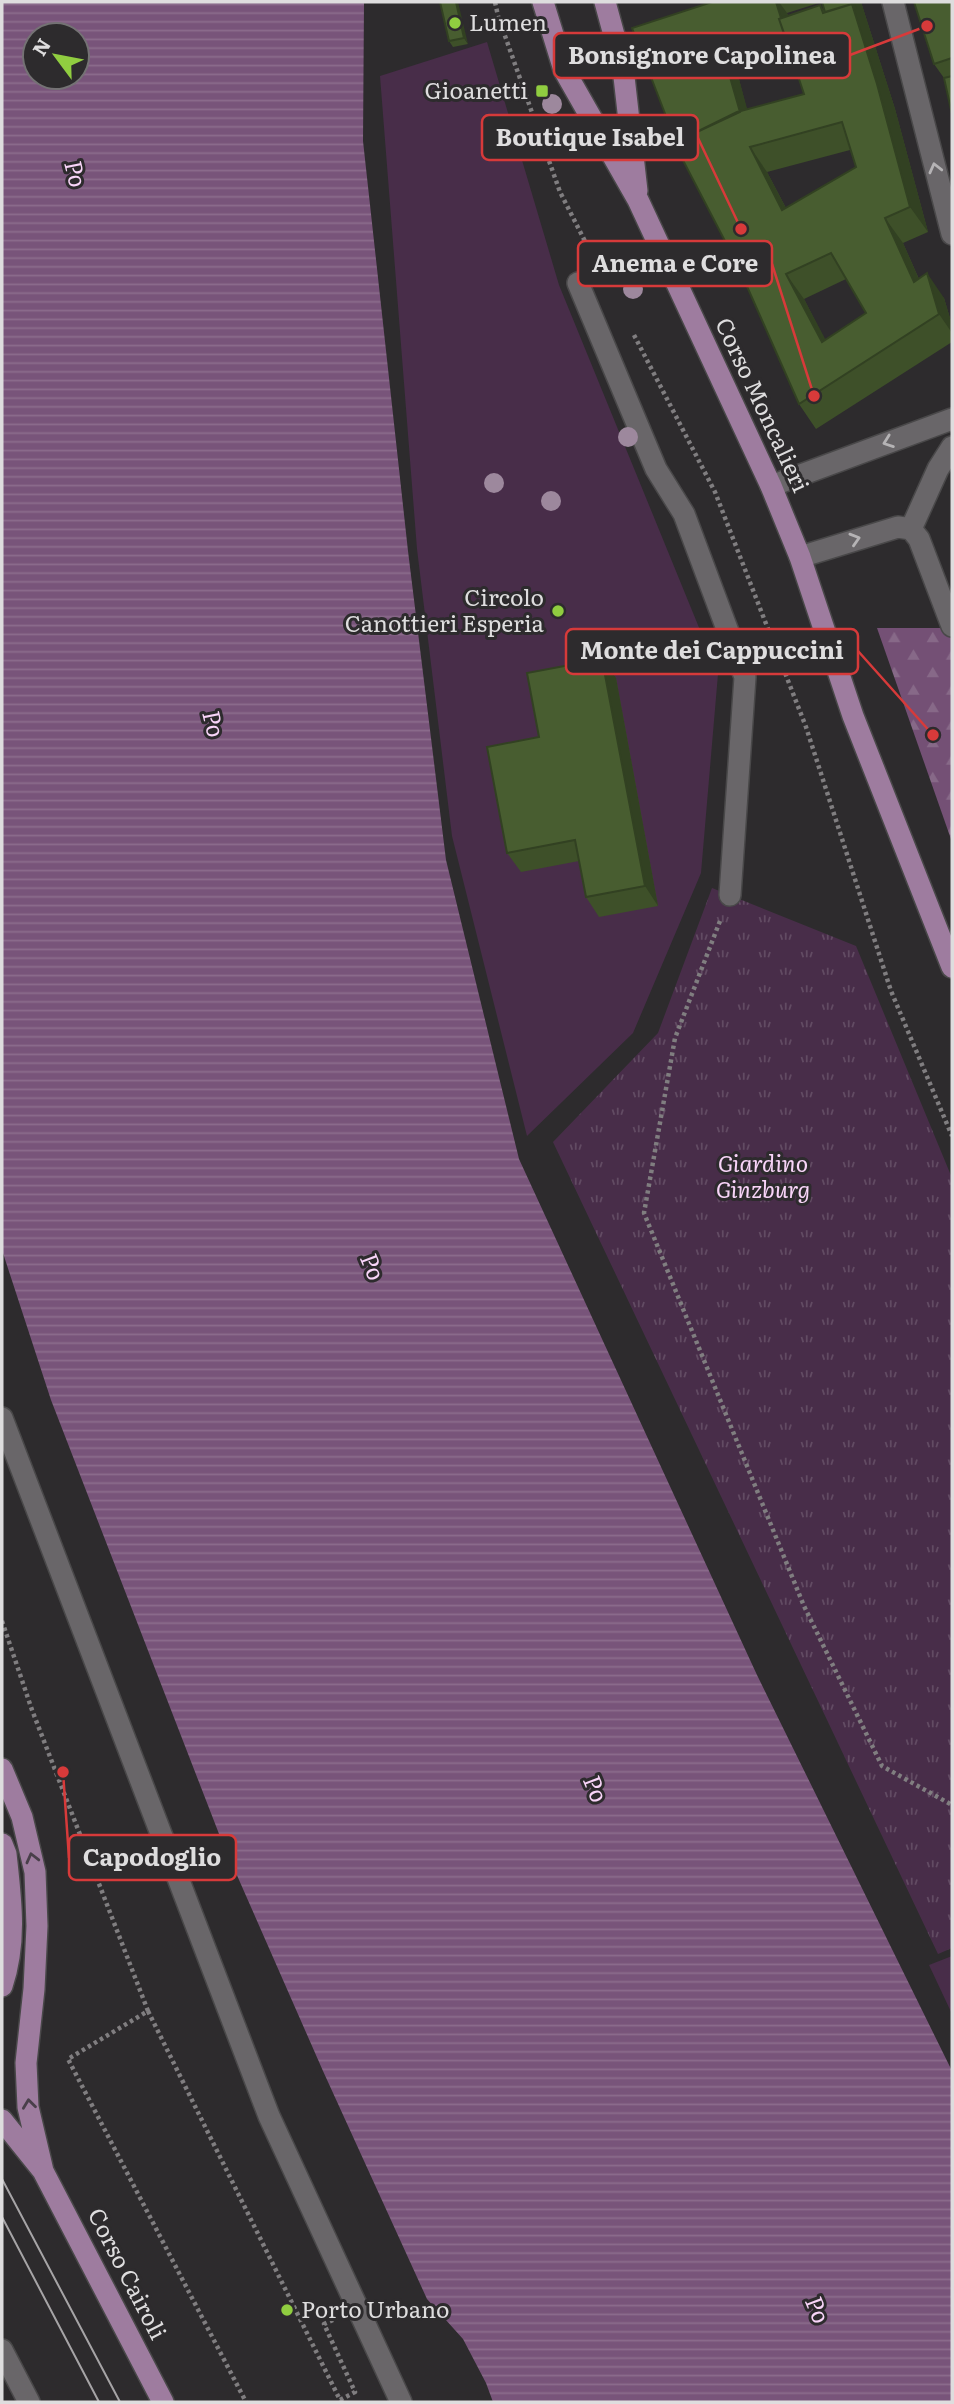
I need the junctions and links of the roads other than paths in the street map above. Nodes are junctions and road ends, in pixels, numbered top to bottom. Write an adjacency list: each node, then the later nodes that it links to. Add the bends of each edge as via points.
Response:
1 (543, 2): 4 (main road, Corso Moncalieri, via 564,70)
2 (893, 2): 5 (street, one-way to 2)
3 (606, 3): 4 (main road, Corso Moncalieri, via 623,68)
4 (638, 200): 9 (main road, Corso Moncalieri)
5 (952, 234)
6 (578, 283): 13 (street, via 656,469 684,514 745,677)
7 (952, 419): 9 (street, one-way to 9)
8 (952, 447): 10 (street)
9 (771, 486): 11 (main road, Corso Moncalieri)
10 (911, 529): 11 (street, one-way to 10, via 898,527); 12 (street)
11 (800, 557): 14 (main road, Corso Moncalieri, via 853,716)
12 (952, 626)
13 (730, 895)
14 (952, 967)
15 (2, 1418): 24 (street, via 269,2116)
16 (2, 1769): 20 (main road, Corso Cairoli, one-way to 16, via 28,2107 26,2063 36,1951 35,1872 22,1817)
17 (2, 1844): 18 (main road, via 13,1936)
18 (4, 1972)
19 (2, 2120): 20 (main road, Corso Cairoli)
20 (43, 2171): 23 (main road, Corso Cairoli)
21 (2, 2350): 22 (street)
22 (29, 2402)
23 (163, 2402)
24 (401, 2402)

